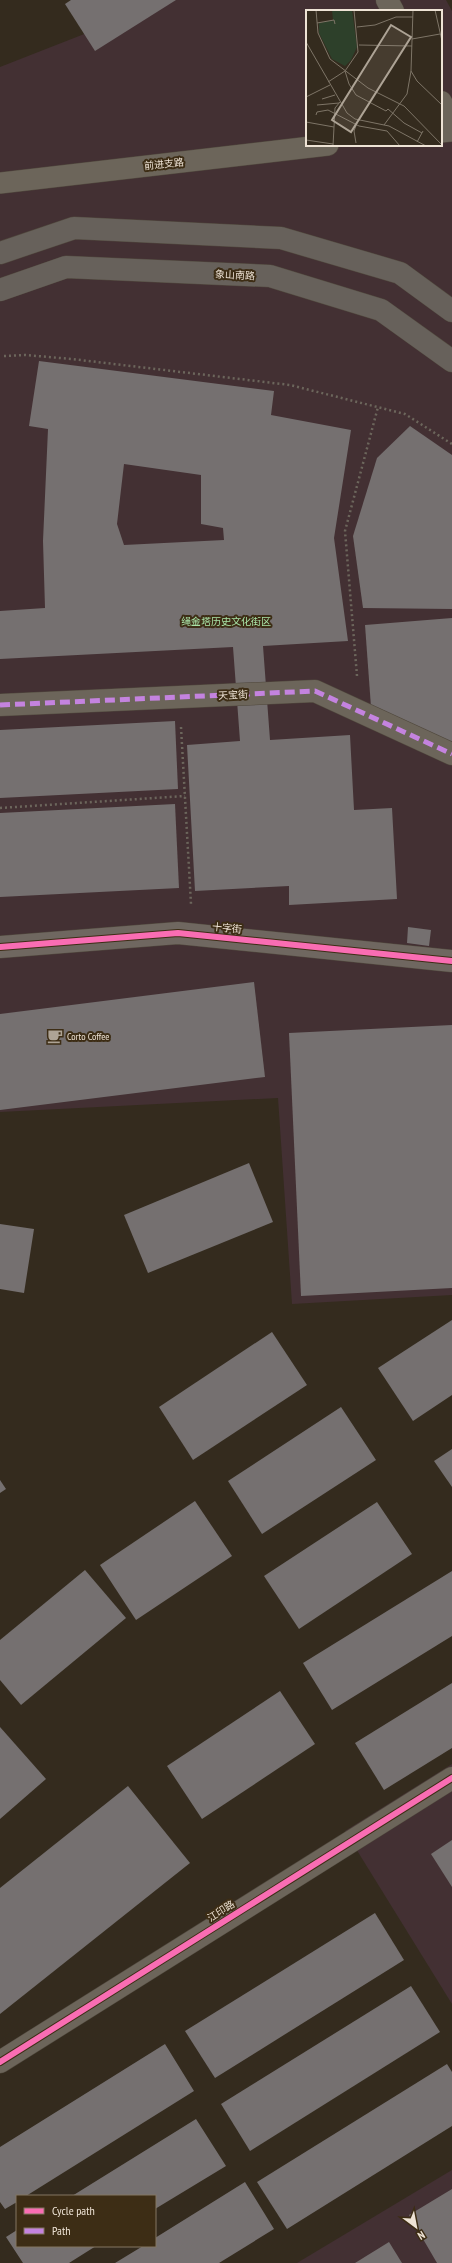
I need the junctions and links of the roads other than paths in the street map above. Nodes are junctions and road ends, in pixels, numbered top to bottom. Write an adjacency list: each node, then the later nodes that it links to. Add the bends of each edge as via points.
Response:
1 (387, 0): 2 (street)
2 (392, 10)
3 (442, 104): 4 (street)
4 (452, 123)
5 (452, 131): 6 (lane)
6 (442, 132)
7 (319, 146): 8 (lane, 前进支路)
8 (0, 183)
9 (0, 253): 11 (main road, via 74,228 281,238 400,273)
10 (0, 290): 12 (main road, 象山南路, via 66,267 270,276 381,310)
11 (452, 311)
12 (452, 361)
13 (0, 705): 14 (street, 天宝街, via 315,691)
14 (452, 754)
15 (0, 947): 16 (street, 十字街, via 178,933)
16 (452, 961)
17 (452, 1778): 18 (street, 江印路)
18 (0, 2062)

